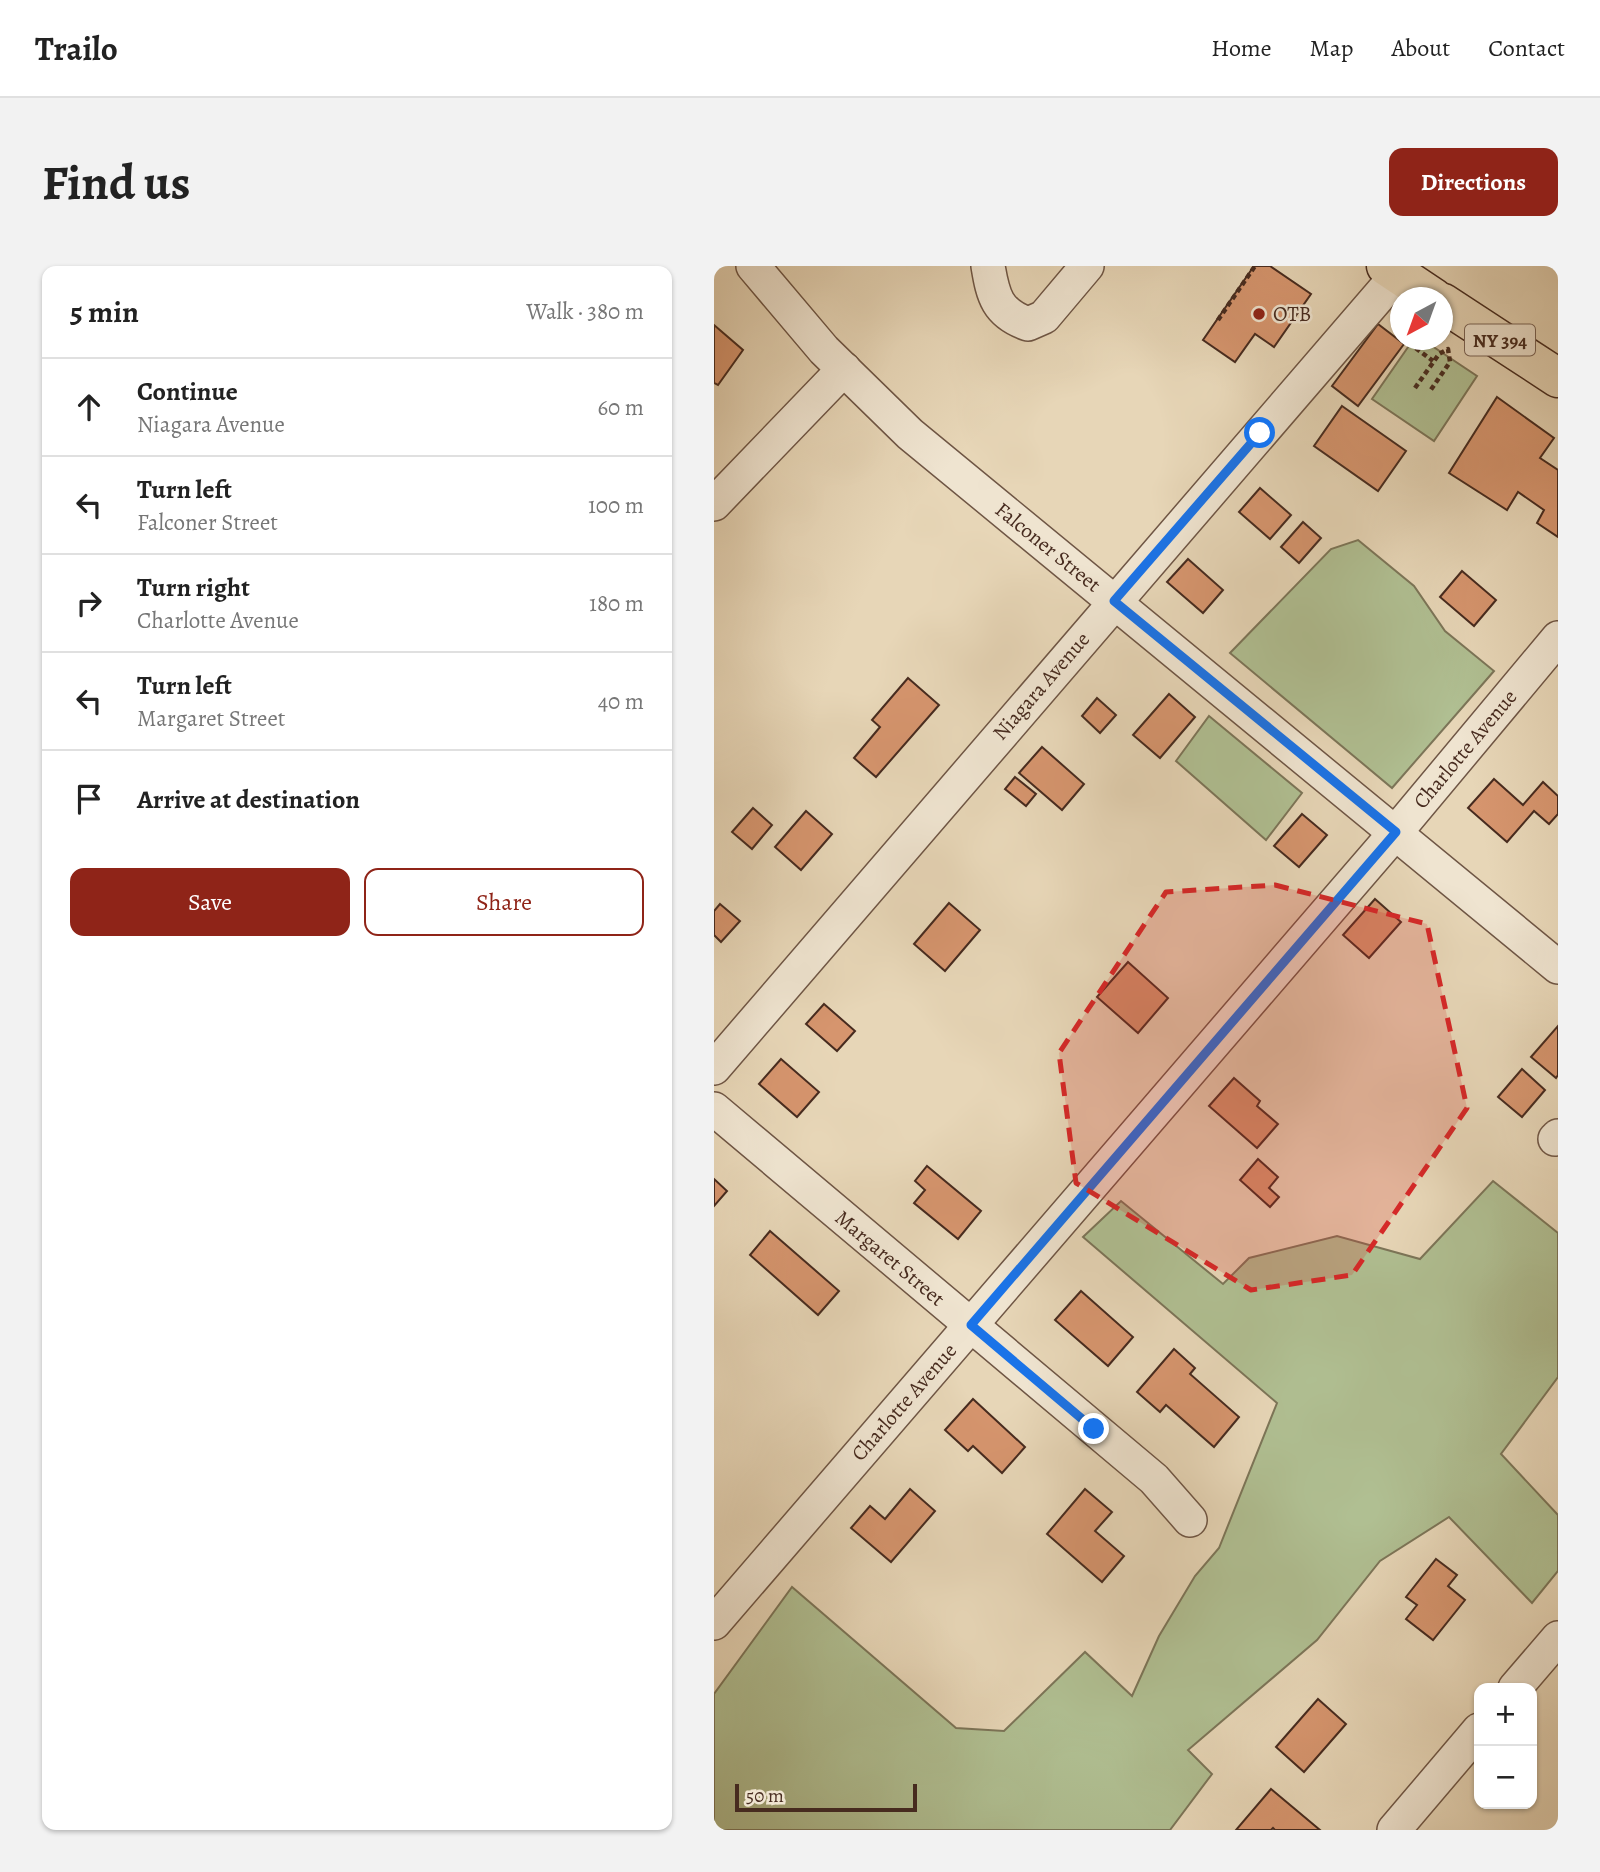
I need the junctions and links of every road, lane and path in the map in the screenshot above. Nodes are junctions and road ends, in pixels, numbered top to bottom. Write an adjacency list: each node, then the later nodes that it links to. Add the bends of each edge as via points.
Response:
1 (753, 266): 11 (street, Falconer Street)
2 (988, 266): 3 (street, via 996,301 1012,318 1028,324 1044,317)
3 (1087, 266)
4 (1255, 266): 8 (path)
5 (1392, 270): 6 (main road); 16 (street, Niagara Avenue)
6 (1418, 287)
7 (1453, 310): 12 (main road, NY 394)
8 (1218, 320)
9 (1418, 350): 10 (path)
10 (1433, 361): 13 (path); 14 (path, via 1448,349 1450,362)
11 (844, 369): 15 (street); 16 (street, Falconer Street, via 910,434)
12 (1558, 378)
13 (1415, 388)
14 (1430, 391)
15 (714, 503)
16 (1114, 601): 18 (street, Falconer Street); 20 (street, Niagara Avenue)
17 (1558, 638): 18 (street, Charlotte Avenue)
18 (1396, 832): 19 (street, Falconer Street); 22 (street, Charlotte Avenue)
19 (1558, 967)
20 (714, 1068)
21 (714, 1109): 22 (street, Margaret Street)
22 (971, 1325): 23 (street, Margaret Street, via 1154,1479); 24 (street, Charlotte Avenue)
23 (1189, 1520)
24 (714, 1623)
25 (1558, 1638): 26 (street)
26 (1519, 1683)
27 (1474, 1736): 28 (street)
28 (1394, 1830)

